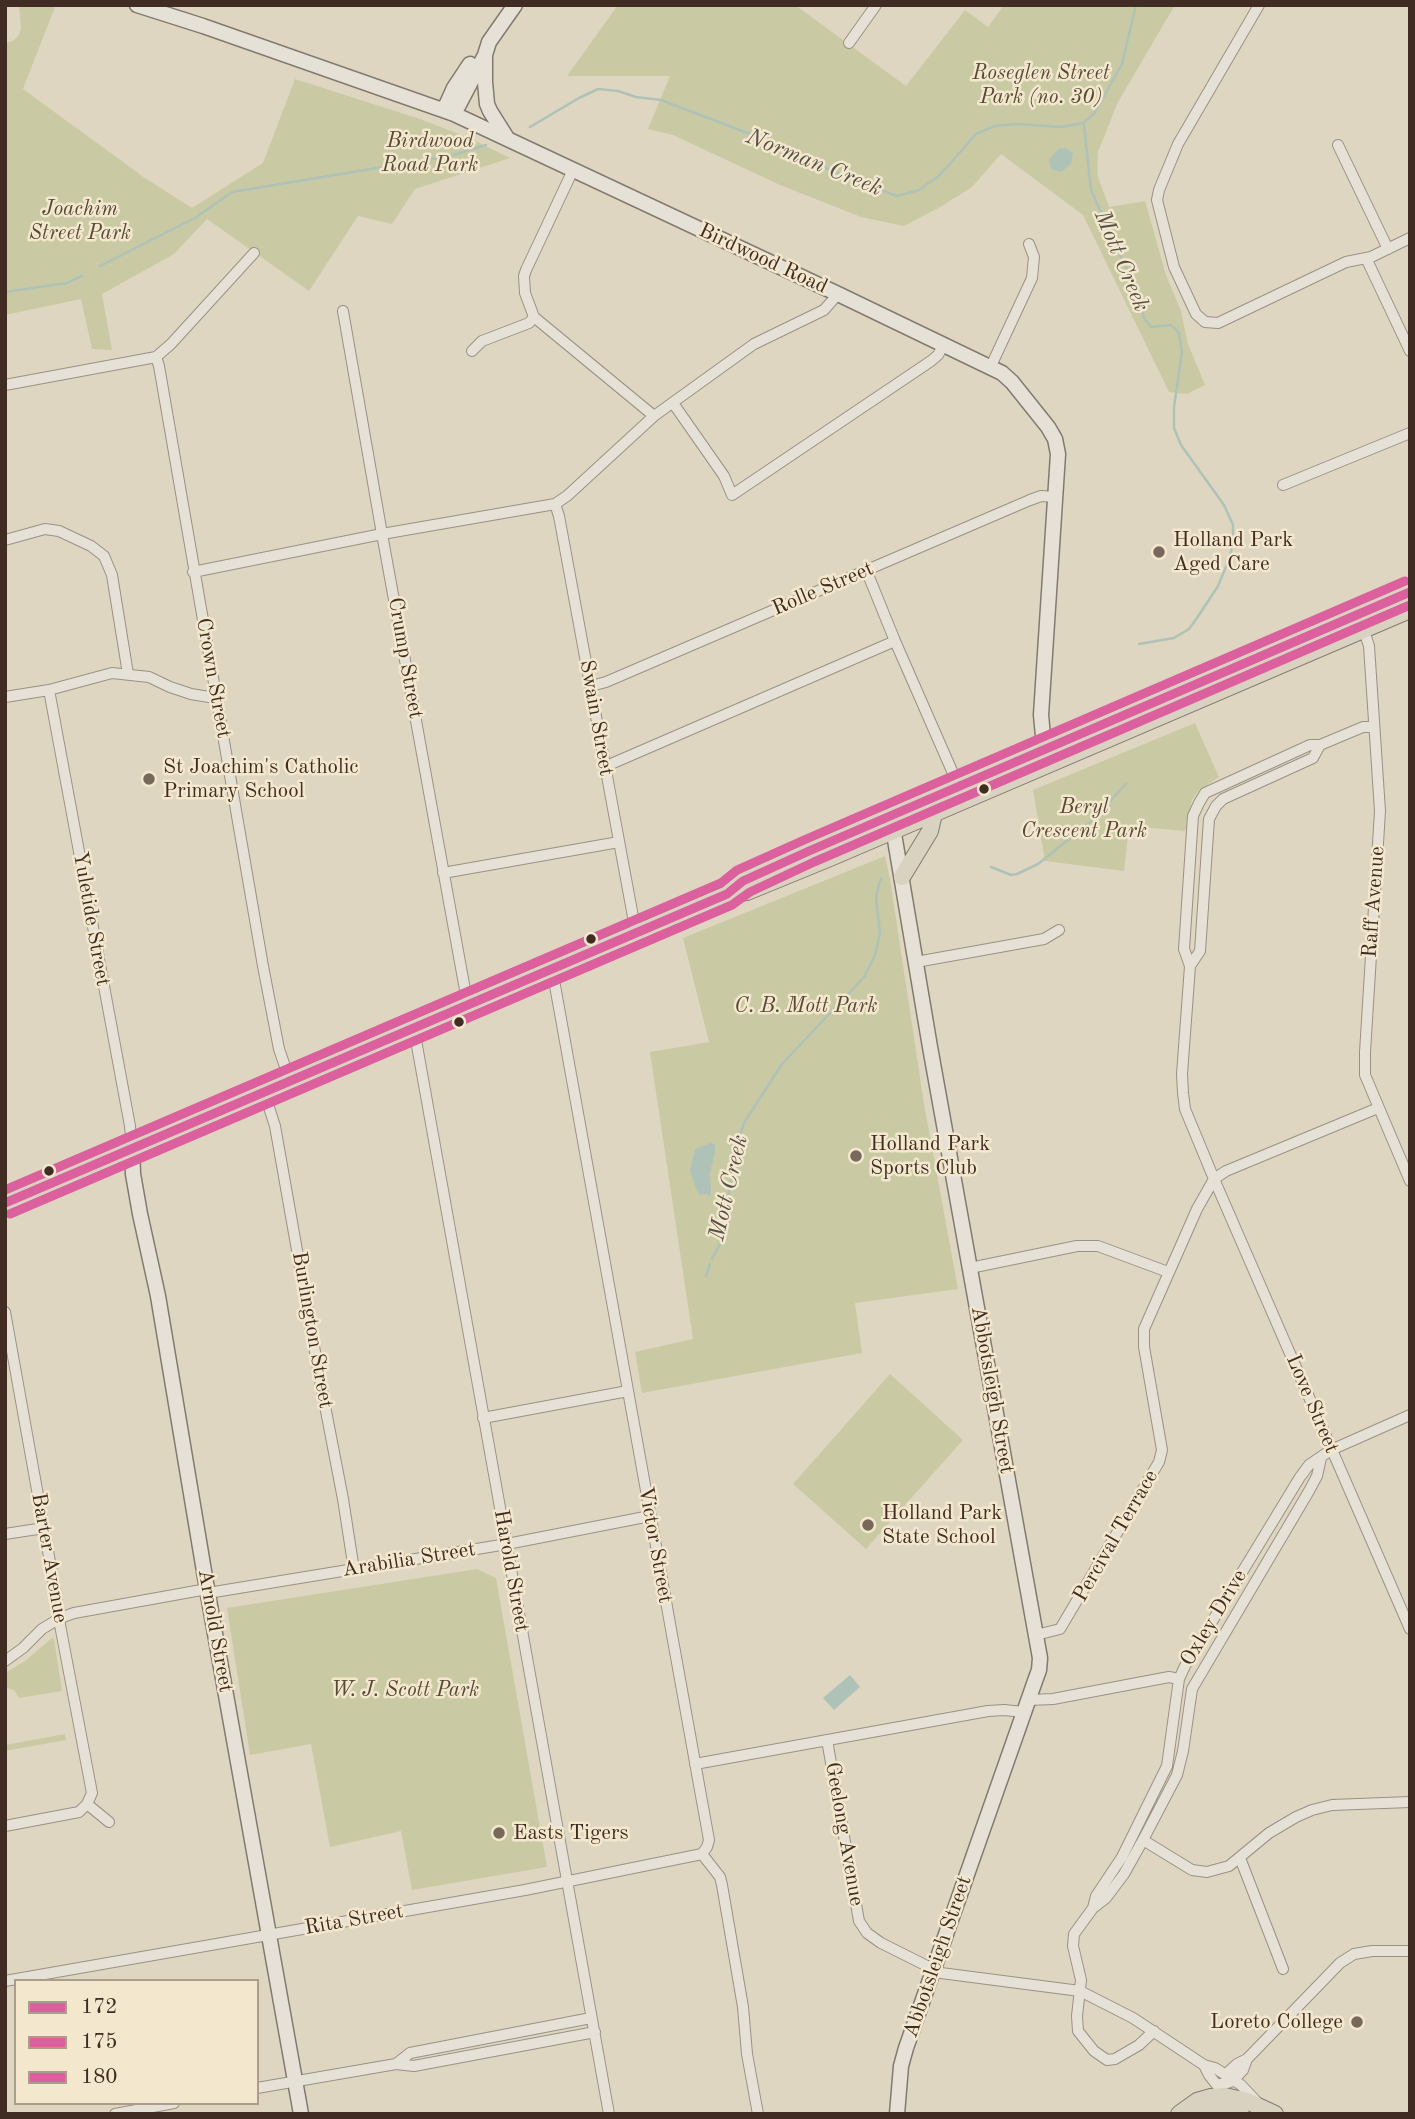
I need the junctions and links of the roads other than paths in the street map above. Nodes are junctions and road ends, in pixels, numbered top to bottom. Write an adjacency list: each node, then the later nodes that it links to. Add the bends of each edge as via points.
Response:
1 (137, 5): 8 (street)
2 (515, 5): 6 (street)
3 (876, 5): 5 (street)
4 (1259, 5): 17 (street, via 1178,144 1161,183 1157,200 1174,267 1196,314 1205,322 1218,323 1346,262)
5 (849, 43)
6 (487, 48): 7 (street, via 478,51); 9 (street); 10 (street, via 486,97)
7 (454, 89): 8 (street); 9 (street)
8 (414, 100): 9 (street)
9 (449, 112): 10 (street)
10 (492, 126): 12 (street, Birdwood Road, via 508,139)
11 (1338, 145): 15 (street)
12 (573, 170): 18 (street, Birdwood Road); 20 (street, via 523,276)
13 (1410, 238): 15 (street)
14 (1029, 244): 25 (street, via 1034,257 1032,278)
15 (1388, 249): 17 (street)
16 (254, 254): 24 (street)
17 (1366, 258): 22 (street)
18 (838, 294): 21 (street, Birdwood Road); 27 (street, via 824,310 754,344)
19 (343, 311): 33 (street, Crump Street)
20 (534, 317): 23 (street, via 482,341); 28 (street)
21 (944, 344): 25 (street, Birdwood Road); 27 (street, via 931,361 733,495)
22 (1410, 351)
23 (472, 352)
24 (156, 357): 26 (street); 36 (street, Crown Street)
25 (991, 366): 31 (street, Birdwood Road, via 1012,382 1052,433 1058,454)
26 (5, 385)
27 (673, 403): 28 (street)
28 (654, 416): 32 (street)
29 (1410, 433): 30 (street)
30 (1283, 485)
31 (1056, 497): 35 (street, Rolle Street, via 1030,500); 48 (street, Birdwood Road, via 1041,715)
32 (555, 504): 33 (street); 42 (street, Swain Street)
33 (382, 534): 36 (street); 54 (street, Crump Street)
34 (5, 540): 41 (street, via 45,528 104,556 112,575)
35 (865, 571): 40 (street); 42 (street, Rolle Street)
36 (194, 572): 44 (street, Crown Street)
37 (1410, 592): 39 (main road)
38 (1410, 610): 39 (main road)
39 (1361, 622): 46 (street, Raff Avenue, via 1369,646); 48 (main road)
40 (895, 641): 49 (street); 50 (street)
41 (128, 674): 43 (street, via 112,673); 44 (street, via 191,694)
42 (590, 686): 49 (street, Swain Street)
43 (49, 690): 45 (street); 66 (street, Yuletide Street)
44 (216, 695): 63 (street, Crown Street, via 276,1037)
45 (5, 697)
46 (1374, 727): 47 (street); 65 (street, Raff Avenue, via 1380,811 1365,1075)
47 (1320, 745): 59 (street, via 1313,758 1216,806 1209,819 1199,951); 59 (street, via 1310,745 1216,787 1199,803 1193,816 1184,949)
48 (1050, 756): 50 (main road); 51 (main road)
49 (604, 767): 53 (street, Swain Street)
50 (959, 787): 52 (main road)
51 (934, 814): 52 (main road); 55 (main road, via 930,831)
52 (892, 824): 55 (street, Abbotsleigh Street); 57 (main road, via 755,889 727,894)
53 (618, 842): 54 (street); 57 (street, Swain Street)
54 (443, 873): 61 (street, Crump Street)
55 (902, 877): 58 (street, Abbotsleigh Street)
56 (1059, 930): 58 (street, via 1044,939)
57 (636, 933): 60 (main road)
58 (916, 962): 70 (street, Abbotsleigh Street)
59 (1190, 966): 67 (street, Love Street, via 1182,1093)
60 (552, 969): 61 (main road); 74 (street, Victor Street)
61 (468, 1006): 62 (main road)
62 (414, 1029): 63 (main road); 76 (street, Harold Street)
63 (290, 1081): 64 (main road)
64 (264, 1092): 66 (main road); 83 (street, Burlington Street, via 275,1126)
65 (1378, 1108): 67 (street); 68 (street, Raff Avenue)
66 (132, 1148): 69 (main road); 84 (street, Arnold Street, via 135,1187 158,1296)
67 (1214, 1179): 71 (street, Percival Terrace); 77 (street, Love Street)
68 (1410, 1181)
69 (5, 1203)
70 (970, 1268): 71 (street, via 1077,1246 1098,1246); 87 (street, Abbotsleigh Street)
71 (1168, 1272): 87 (street, Percival Terrace, via 1144,1329 1162,1450 1159,1462 1060,1629)
72 (5, 1312): 73 (street, Barter Avenue)
73 (10, 1370): 80 (street, Barter Avenue)
74 (628, 1391): 76 (street); 79 (street, Victor Street)
75 (1410, 1415): 77 (street, Oxley Drive)
76 (483, 1418): 82 (street, Harold Street)
77 (1331, 1450): 78 (street, Oxley Drive); 86 (street, Love Street)
78 (1321, 1458): 89 (street, Oxley Drive, via 1300,1477); 97 (street, Oxley Drive, via 1309,1491 1192,1689 1177,1775)
79 (650, 1516): 82 (street, Arabilia Street); 92 (street, Victor Street)
80 (44, 1528): 81 (street); 85 (street, Barter Avenue)
81 (5, 1534)
82 (506, 1544): 83 (street, Arabilia Street); 100 (street, Harold Street)
83 (355, 1570): 84 (street, Arabilia Street)
84 (207, 1591): 85 (street, Arabilia Street); 102 (street, Arnold Street)
85 (60, 1618): 88 (street); 94 (street, Barter Avenue, via 92,1793)
86 (1410, 1629)
87 (1036, 1636): 90 (street, Abbotsleigh Street, via 1039,1670)
88 (5, 1661)
89 (1179, 1679): 90 (street, via 1169,1677); 101 (street, Oxley Drive, via 1167,1766)
90 (1026, 1706): 91 (street); 104 (street, Abbotsleigh Street)
91 (827, 1740): 92 (street); 104 (street, Geelong Avenue, via 859,1920 881,1943)
92 (695, 1764): 98 (street, Victor Street, via 709,1840)
93 (1410, 1802): 99 (street, via 1312,1810 1269,1833)
94 (87, 1804): 95 (street); 96 (street, via 79,1812)
95 (109, 1822)
96 (5, 1826)
97 (1143, 1840): 99 (street, via 1192,1870 1207,1872); 101 (street, Oxley Drive, via 1124,1874)
98 (702, 1854): 100 (street, Rita Street); 123 (street, via 720,1877)
99 (1240, 1858): 105 (street)
100 (566, 1881): 102 (street, Rita Street); 108 (street, Harold Street)
101 (1093, 1908): 107 (street, Oxley Drive, via 1074,1934)
102 (269, 1934): 106 (street, Rita Street); 114 (street, Arnold Street)
103 (1410, 1951): 113 (street, via 1354,1954 1340,1963 1237,2064)
104 (933, 1969): 107 (street, Geelong Avenue, via 962,1977); 124 (street, Abbotsleigh Street, via 901,2066)
105 (1283, 1969)
106 (16, 1979)
107 (1080, 1991): 109 (street, Geelong Avenue); 109 (street, Oxley Drive, via 1078,2031 1101,2057 1115,2059)
108 (591, 2018): 110 (street, Harold Street); 111 (street, via 410,2053)
109 (1154, 2031): 112 (street, Geelong Avenue)
110 (594, 2032): 111 (street, via 414,2066); 122 (street, Harold Street)
111 (396, 2064): 114 (street)
112 (1204, 2065): 113 (street, Geelong Avenue); 116 (street, Geelong Avenue)
113 (1229, 2078): 116 (street); 118 (street, Geelong Avenue)
114 (296, 2081): 115 (street); 121 (street, Arnold Street)
115 (259, 2088)
116 (1220, 2090): 118 (main road); 119 (street, Geelong Avenue); 125 (main road)
117 (163, 2105): 120 (street)
118 (1268, 2110)
119 (1239, 2113): 126 (main road)
120 (115, 2114)
121 (301, 2114)
122 (609, 2114)
123 (758, 2114)
124 (897, 2114)
125 (1179, 2114)
126 (1203, 2114)

